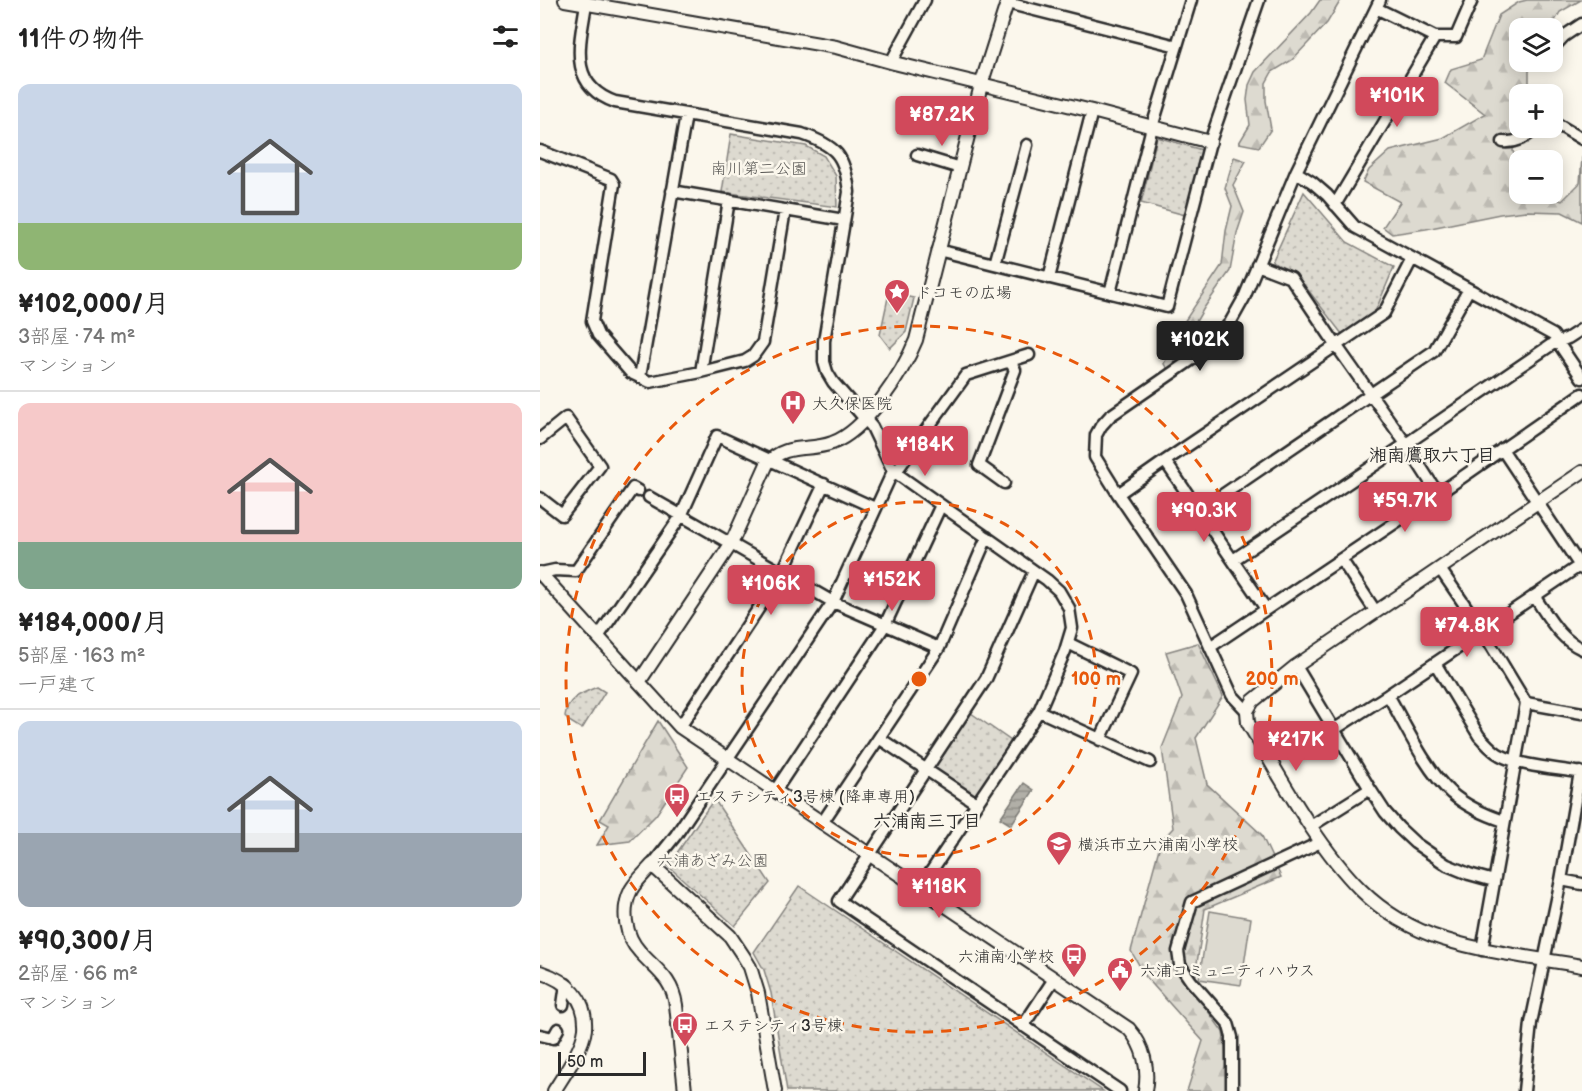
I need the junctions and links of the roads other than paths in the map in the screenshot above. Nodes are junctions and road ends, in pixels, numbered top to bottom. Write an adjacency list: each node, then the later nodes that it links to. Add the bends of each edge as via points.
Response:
1 (565, 0): 7 (street)
2 (925, 0): 13 (street)
3 (1191, 0): 12 (street)
4 (1259, 0): 21 (street)
5 (1472, 0): 11 (street, via 1455,37)
6 (1008, 2): 12 (street); 14 (street)
7 (586, 4): 13 (street, via 836,47); 16 (street, via 579,57 592,88 615,102)
8 (1378, 4): 11 (street); 27 (street)
9 (1582, 24): 10 (street)
10 (1563, 37)
11 (1435, 38): 30 (street)
12 (1177, 46): 17 (street)
13 (891, 62): 14 (street)
14 (981, 85): 15 (street); 26 (street)
15 (1092, 111): 17 (street); 37 (street)
16 (686, 115): 28 (street); 32 (street, via 802,134 823,142 841,159 847,173 849,192)
17 (1152, 127): 21 (street); 39 (street)
18 (1563, 128): 20 (street)
19 (1521, 138): 22 (street)
20 (1582, 139)
21 (1210, 142): 39 (street, via 1167,307)
22 (1503, 142)
23 (1027, 145): 35 (street)
24 (540, 151): 46 (street, via 611,179 614,184 592,321 598,334)
25 (917, 155): 26 (street)
26 (960, 168): 33 (street)
27 (1296, 172): 30 (street); 36 (street)
28 (672, 191): 29 (street); 46 (street)
29 (729, 200): 31 (street); 45 (street)
30 (1335, 205): 34 (street, via 1355,227)
31 (785, 210): 32 (street); 45 (street, via 763,342 745,361)
32 (844, 220): 50 (street, via 824,362 833,382)
33 (938, 250): 35 (street); 50 (street, via 909,358)
34 (1413, 259): 38 (street); 42 (street, via 1384,313)
35 (995, 264): 37 (street)
36 (1257, 265): 42 (street, via 1291,278); 61 (street, via 1237,312 1207,349 1101,426 1096,435 1095,457)
37 (1049, 278): 39 (street)
38 (1469, 289): 41 (street, via 1553,334); 48 (street, via 1434,351)
39 (1110, 293)
40 (1582, 329): 41 (street)
41 (1558, 342): 47 (street); 52 (street)
42 (1336, 345): 48 (street); 55 (street)
43 (1029, 355): 44 (street)
44 (1010, 361): 56 (street, via 966,375); 58 (street, via 1015,370 979,465)
45 (701, 372): 46 (street, via 650,382)
46 (640, 377)
47 (1582, 378)
48 (1371, 394): 52 (street); 68 (street)
49 (1582, 394): 53 (street)
50 (865, 419): 54 (street, via 839,441 818,448 794,448); 56 (street)
51 (540, 440): 64 (street, via 566,418 600,466 562,515)
52 (1406, 444): 62 (street); 73 (street)
53 (1502, 449): 62 (street); 65 (street)
54 (771, 460): 59 (street); 69 (street, via 717,436); 71 (street)
55 (1165, 461): 61 (street); 68 (street)
56 (894, 472): 66 (street); 67 (street)
57 (1582, 472): 65 (street)
58 (1004, 483)
59 (824, 484): 67 (street); 78 (street)
60 (638, 491): 77 (street, via 633,488 576,571)
61 (1118, 494): 87 (street, via 1186,594)
62 (1438, 494): 72 (street)
63 (649, 497): 69 (street)
64 (540, 498)
65 (1538, 503): 74 (street); 75 (street)
66 (941, 505): 70 (street); 83 (street)
67 (875, 508): 80 (street)
68 (1199, 511): 73 (street)
69 (681, 516): 71 (street); 85 (street)
70 (987, 537): 76 (street); 88 (street)
71 (731, 544): 78 (street); 92 (street)
72 (1341, 559): 81 (street); 82 (street)
73 (1233, 560): 81 (street)
74 (1581, 566): 79 (street)
75 (1440, 568): 82 (street); 84 (street)
76 (1034, 571): 86 (street, via 1054,585 1067,603 1072,618); 105 (street, via 986,680)
77 (540, 573): 85 (street)
78 (782, 573): 80 (street); 98 (street)
79 (1534, 596): 84 (street); 89 (street, via 1561,636)
80 (832, 602): 83 (street); 102 (street)
81 (1266, 609): 87 (street)
82 (1376, 612): 91 (street)
83 (885, 625): 88 (street); 108 (street)
84 (1482, 630): 90 (street); 94 (street)
85 (598, 637): 92 (street)
86 (1068, 643): 95 (street); 101 (street, via 1131,674)
87 (1210, 646): 96 (street, via 1232,695)
88 (939, 648): 100 (street)
89 (1582, 649)
90 (1435, 663): 93 (street); 104 (street, via 1479,736 1498,754)
91 (1296, 666): 96 (street, via 1253,701); 99 (street)
92 (639, 682): 98 (street)
93 (1388, 695): 99 (street); 110 (street, via 1431,768 1453,795)
94 (1526, 703): 97 (street); 104 (street)
95 (1039, 711): 101 (street); 109 (street)
96 (1247, 711): 112 (street, via 1248,723)
97 (1582, 713)
98 (680, 727): 102 (street)
99 (1335, 729): 107 (street)
100 (879, 738): 105 (street); 111 (street)
101 (1100, 740): 103 (street)
102 (727, 759): 108 (street); 115 (street)
103 (1150, 762)
104 (1516, 762): 106 (street); 110 (street)
105 (927, 770): 109 (street); 114 (street)
106 (1581, 772): 116 (street)
107 (1370, 789): 112 (street); 117 (street, via 1385,812 1415,843 1447,864)
108 (775, 791): 111 (street)
109 (976, 802): 119 (street)
110 (1504, 821): 117 (street)
111 (822, 823): 114 (street)
112 (1311, 826): 113 (street)
113 (1321, 842): 120 (street, via 1362,891 1403,921 1442,939); 135 (street, via 1192,902 1178,951 1180,965 1227,1023 1232,1037)
114 (870, 855): 119 (street); 127 (street, via 839,901)
115 (652, 865): 131 (street, via 631,891 626,905 627,930 634,945 673,991); 132 (street, via 723,928 744,957 758,993)
116 (1561, 880): 118 (street); 121 (street)
117 (1494, 881): 120 (street)
118 (1582, 884)
119 (920, 888): 124 (street)
120 (1482, 950): 121 (street)
121 (1544, 960): 122 (street); 136 (street, via 1531,1023)
122 (1582, 966)
123 (540, 972): 125 (street)
124 (1054, 979): 127 (street); 134 (street, via 1133,1034 1144,1059)
125 (566, 984): 126 (street); 130 (street, via 583,1010 585,1030)
126 (563, 1005)
127 (1023, 1026): 133 (street)
128 (558, 1029): 129 (street, via 553,1038)
129 (540, 1035)
130 (554, 1091)
131 (685, 1091)
132 (775, 1091)
133 (1120, 1091)
134 (1145, 1091)
135 (1232, 1091)
136 (1524, 1091)

